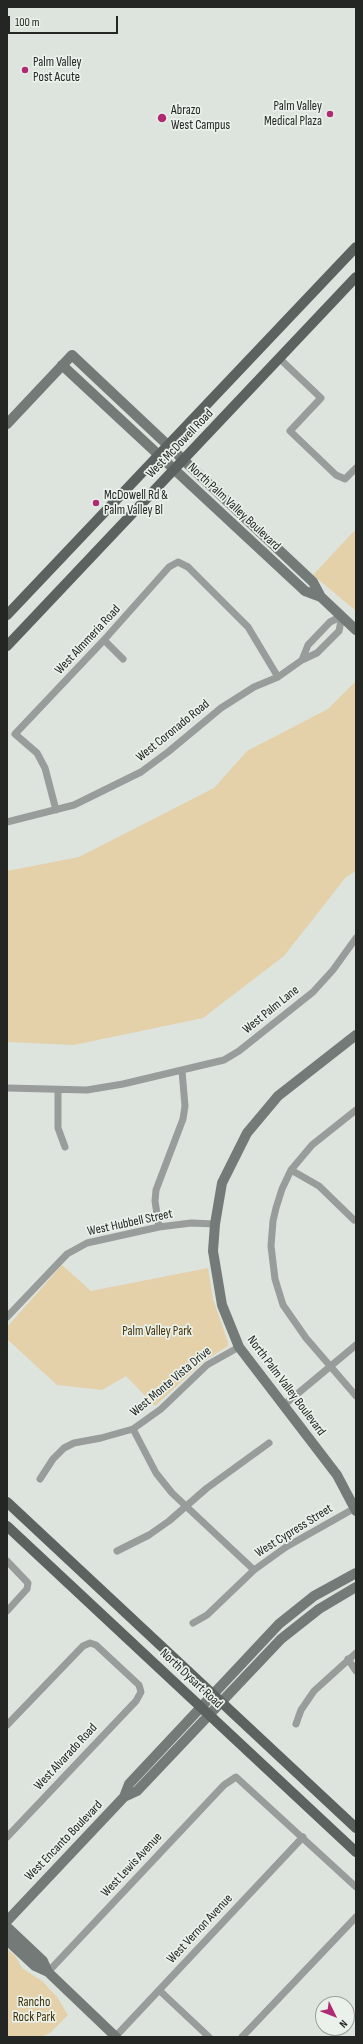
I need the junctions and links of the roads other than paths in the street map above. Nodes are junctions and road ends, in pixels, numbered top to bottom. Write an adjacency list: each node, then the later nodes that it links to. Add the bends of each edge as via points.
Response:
1 (356, 247): 6 (main road, West McDowell Road)
2 (356, 277): 3 (main road, West McDowell Road)
3 (279, 358): 8 (main road, West McDowell Road); 9 (street, via 321,398 290,431 336,475 345,479)
4 (62, 365): 5 (street); 6 (street, North Palm Valley Boulevard, via 72,355); 7 (street, North Palm Valley Boulevard)
5 (7, 424)
6 (169, 445): 7 (main road, West McDowell Road); 8 (street, North Palm Valley Boulevard)
7 (159, 456): 10 (street, North Palm Valley Boulevard); 12 (main road, West McDowell Road)
8 (184, 459): 10 (main road, West McDowell Road); 11 (street, North Palm Valley Boulevard, via 313,582)
9 (356, 468)
10 (175, 469): 11 (street, North Palm Valley Boulevard, via 305,591); 16 (main road, West McDowell Road)
11 (321, 597): 13 (street, North Palm Valley Boulevard)
12 (7, 615)
13 (342, 616): 14 (street, North Palm Valley Boulevard); 18 (street, West Coronado Road, via 330,622 308,645); 18 (street, West Coronado Road, via 339,631 318,653)
14 (356, 630)
15 (104, 640): 17 (street); 19 (street, West Almmeria Road, via 169,567 178,562 188,568 248,627); 20 (street, West Almmeria Road, via 15,734 37,753 45,768)
16 (7, 646)
17 (123, 659)
18 (302, 660): 19 (street, West Coronado Road)
19 (278, 677): 20 (street, West Coronado Road, via 254,687 221,708 141,772 74,805)
20 (56, 810): 21 (street, West Coronado Road)
21 (7, 822)
22 (356, 938): 24 (street, West Palm Lane, via 334,970 313,992 239,1051 224,1060)
23 (356, 1035): 31 (street, North Palm Valley Boulevard, via 278,1096 247,1133 222,1183)
24 (182, 1070): 26 (street, West Palm Lane, via 88,1090); 32 (street, via 185,1106 183,1119 156,1190)
25 (7, 1088): 26 (street, West Palm Lane)
26 (58, 1090): 28 (street, via 58,1128)
27 (356, 1110): 29 (street, via 312,1145)
28 (65, 1146)
29 (291, 1170): 30 (street, via 319,1186); 36 (street, via 282,1188 272,1221 271,1246 275,1279 283,1305 292,1320)
30 (354, 1220)
31 (215, 1224): 32 (street, West Hubbell Street); 35 (street, North Palm Valley Boulevard, via 213,1250 218,1290)
32 (159, 1227): 33 (street, West Hubbell Street, via 87,1243 68,1254)
33 (7, 1317)
34 (356, 1345): 36 (street)
35 (238, 1347): 38 (street, North Palm Valley Boulevard); 39 (street, West Monte Vista Drive, via 207,1365 161,1409)
36 (331, 1366): 37 (street); 38 (street)
37 (356, 1396)
38 (284, 1405): 44 (street, North Palm Valley Boulevard, via 337,1475)
39 (133, 1429): 41 (street, West Monte Vista Drive, via 74,1443 64,1448); 43 (street, via 156,1473 172,1493)
40 (269, 1443): 43 (street)
41 (40, 1479)
42 (7, 1502): 56 (main road, North Dysart Road)
43 (187, 1506): 46 (street, via 149,1535); 48 (street)
44 (355, 1509): 48 (street, West Cypress Street, via 286,1547)
45 (7, 1526): 58 (main road, North Dysart Road)
46 (117, 1551)
47 (7, 1561): 51 (street, via 28,1583 27,1590)
48 (254, 1570): 52 (street, West Cypress Street, via 207,1615)
49 (356, 1573): 56 (street, West Encanto Boulevard, via 314,1596 288,1615)
50 (356, 1587): 57 (street, West Encanto Boulevard, via 294,1628)
51 (7, 1611)
52 (193, 1623)
53 (356, 1653): 54 (street)
54 (348, 1659): 55 (street); 60 (street, via 314,1691 301,1710)
55 (356, 1671)
56 (212, 1694): 57 (main road, North Dysart Road); 58 (street, West Encanto Boulevard)
57 (221, 1702): 59 (street, West Encanto Boulevard); 63 (main road, North Dysart Road)
58 (201, 1706): 59 (main road, North Dysart Road); 62 (street, West Encanto Boulevard, via 129,1784)
59 (209, 1714): 62 (street, West Encanto Boulevard, via 137,1791); 66 (main road, North Dysart Road)
60 (296, 1724)
61 (7, 1725): 64 (street, West Alvarado Road, via 83,1646 90,1643 96,1645 134,1680 141,1692 136,1701)
62 (124, 1797): 69 (street, West Encanto Boulevard)
63 (356, 1828)
64 (7, 1837)
65 (303, 1837): 67 (street); 72 (street, West Lewis Avenue, via 236,1777 224,1785); 73 (street, West Vernon Avenue)
66 (356, 1852)
67 (356, 1887)
68 (356, 1917): 76 (street)
69 (7, 1921)
70 (7, 1927): 72 (street, via 43,1961)
71 (7, 1940): 72 (street, via 35,1966)
72 (48, 1972): 74 (street)
73 (159, 1990): 74 (street, West Vernon Avenue); 75 (street)
74 (115, 2037)
75 (209, 2037)
76 (242, 2037)

